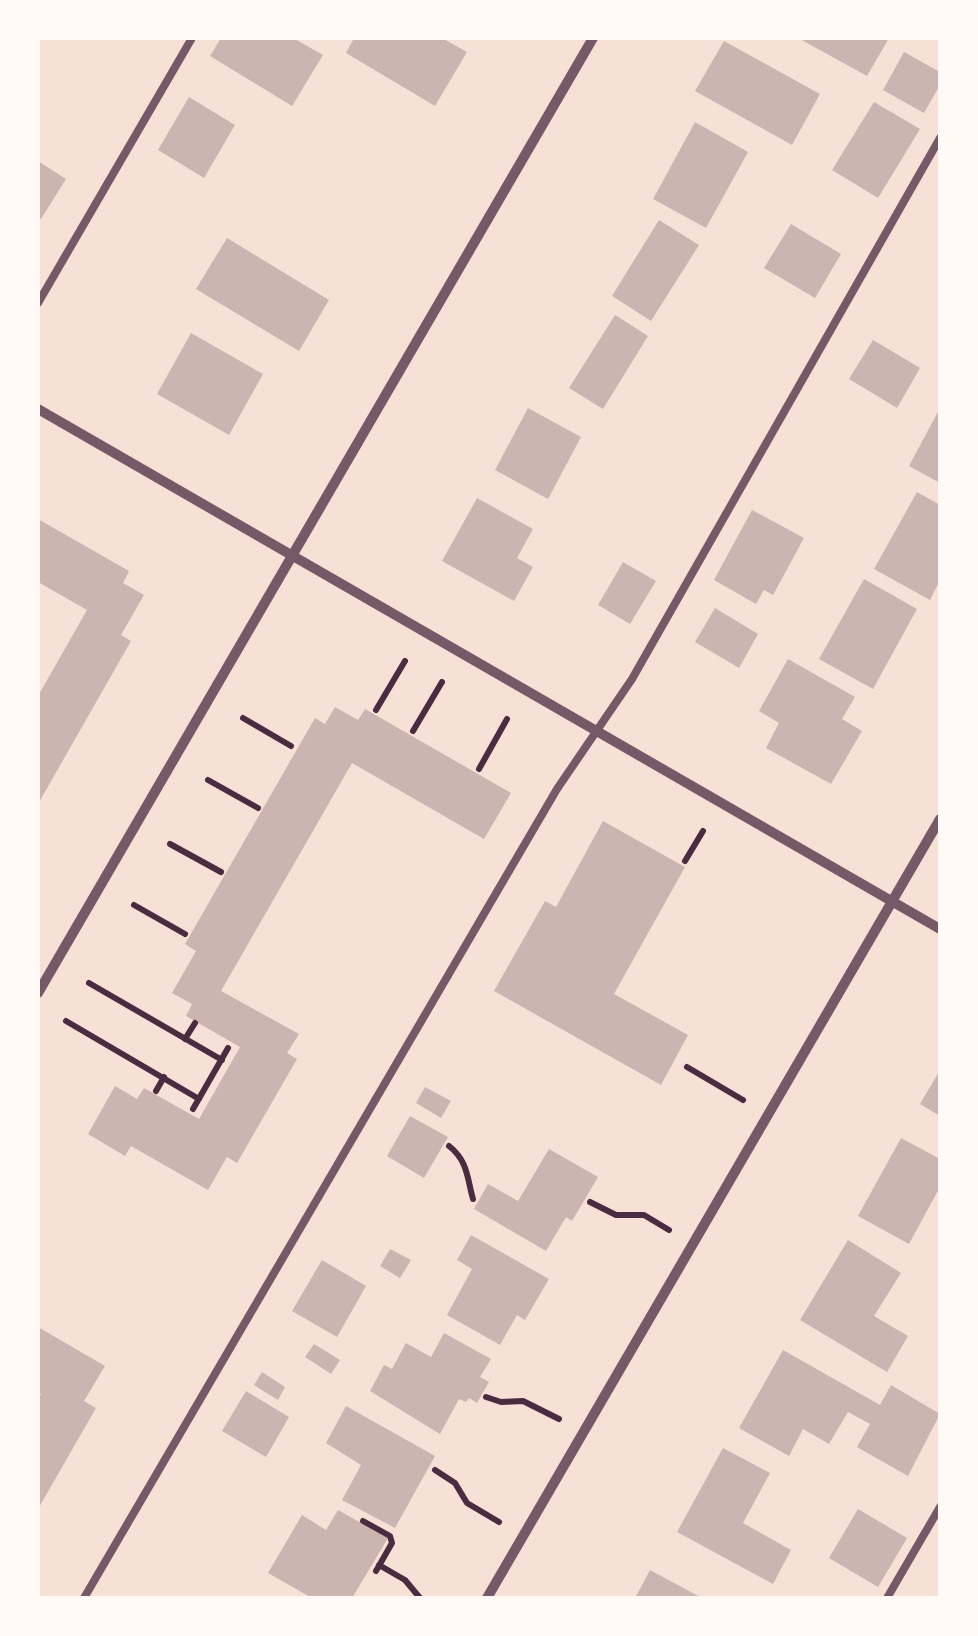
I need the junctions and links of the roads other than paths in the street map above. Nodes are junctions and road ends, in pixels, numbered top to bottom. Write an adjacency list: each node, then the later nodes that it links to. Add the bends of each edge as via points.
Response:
1 (192, 38): 4 (lane)
2 (593, 38): 6 (street)
3 (940, 138): 7 (lane, via 642,662)
4 (38, 303)
5 (38, 409): 6 (street)
6 (292, 555): 7 (street); 11 (street)
7 (595, 732): 9 (street); 13 (lane)
8 (940, 819): 9 (street)
9 (892, 902): 10 (street); 14 (street)
10 (940, 929)
11 (38, 992)
12 (940, 1507): 15 (lane)
13 (84, 1598)
14 (487, 1598)
15 (887, 1598)

